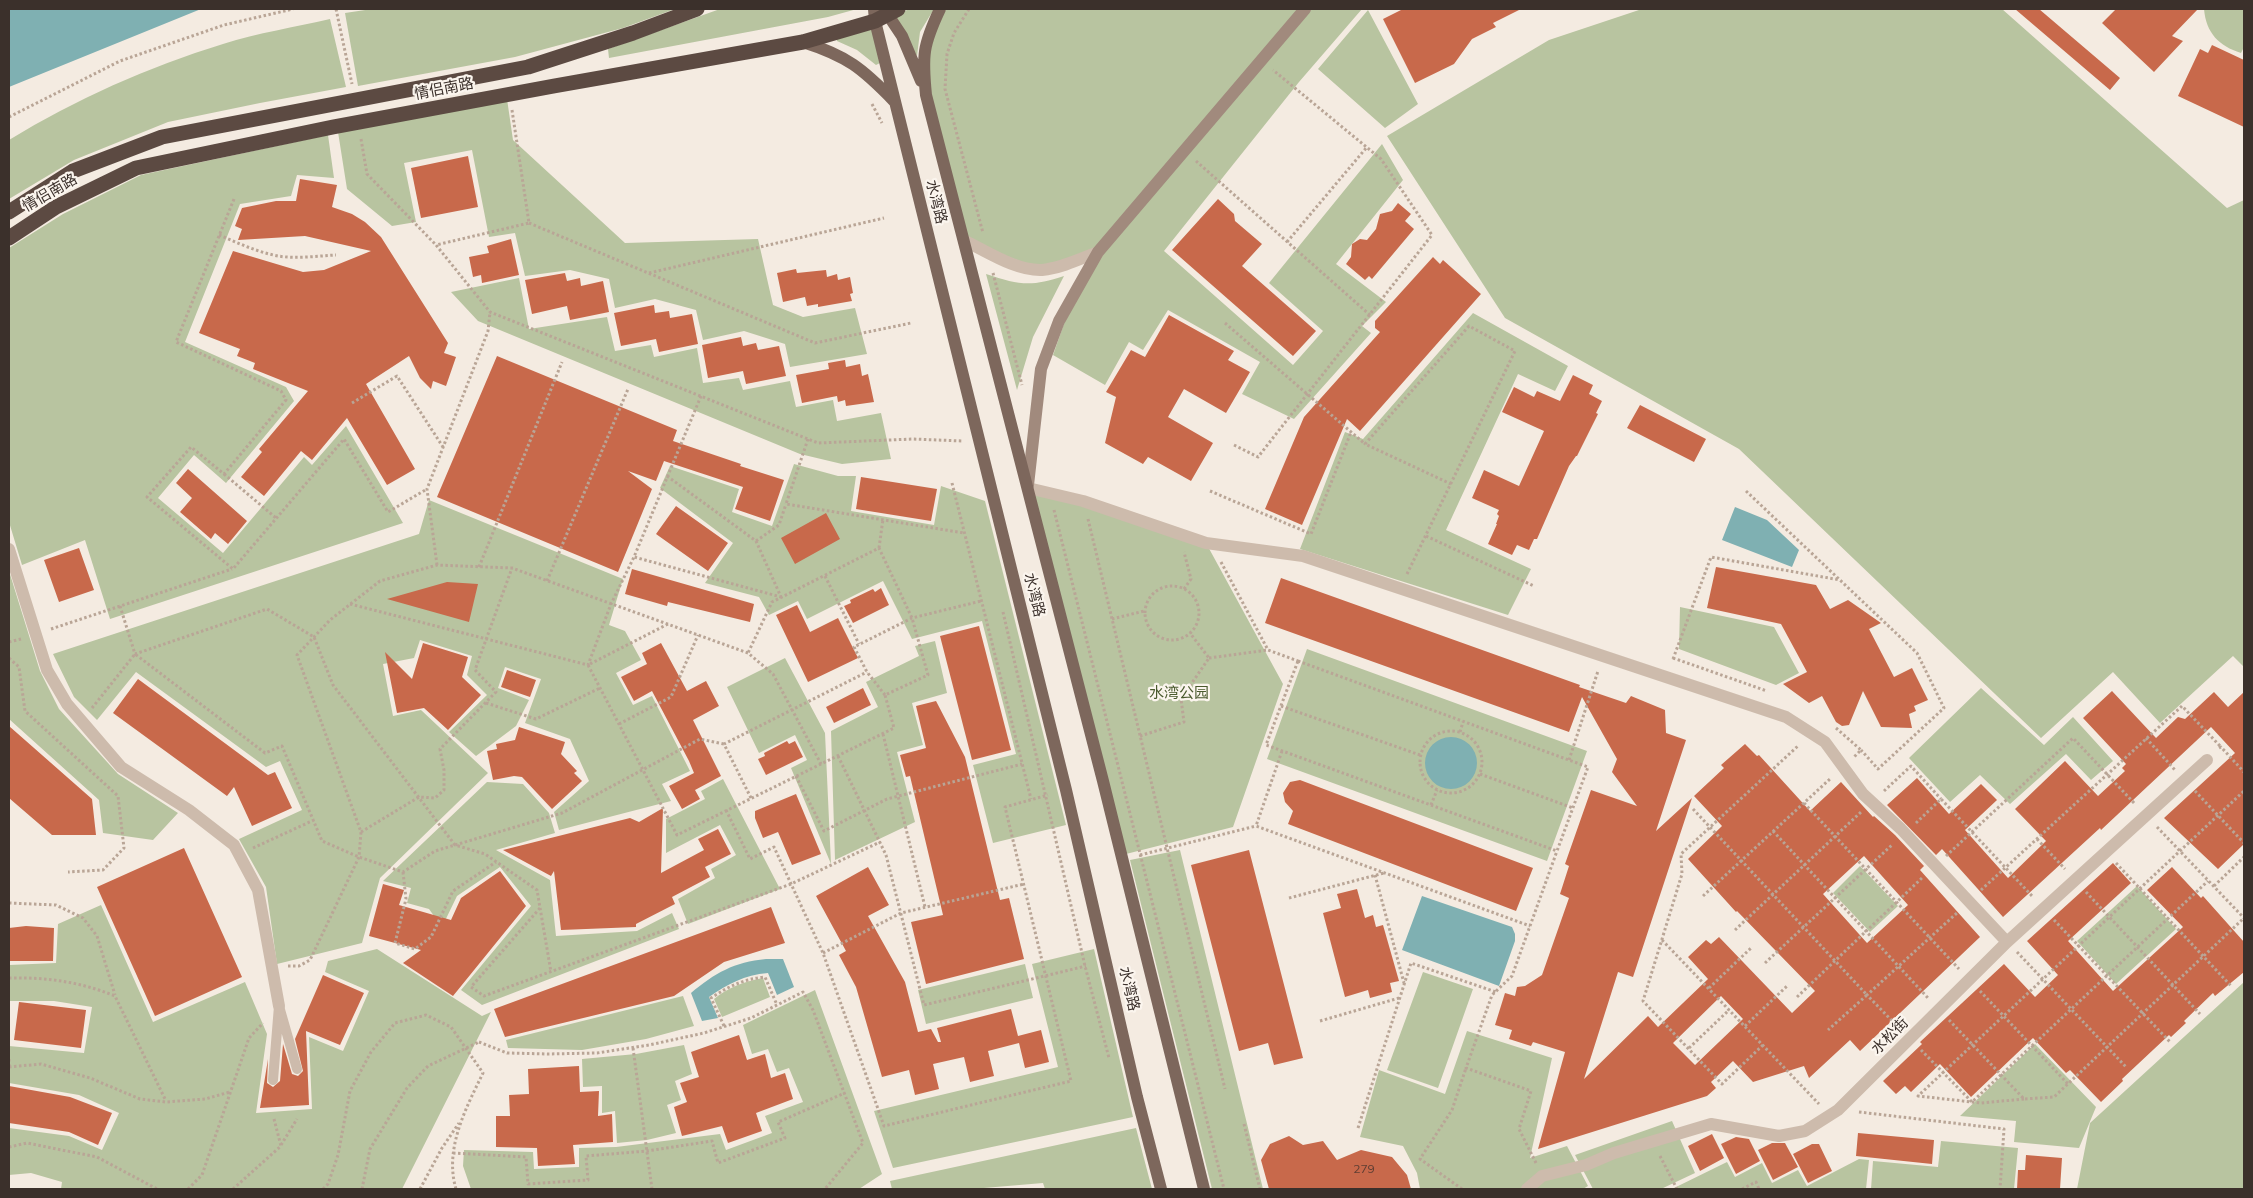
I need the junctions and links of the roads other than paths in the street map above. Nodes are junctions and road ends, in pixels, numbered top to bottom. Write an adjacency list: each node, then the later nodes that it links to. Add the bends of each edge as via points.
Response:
1 (697, 9): 8 (highway, 情侣南路, via 528,67 162,137 73,171)
2 (940, 9): 6 (main road, 水湾路, via 925,44)
3 (1305, 9): 11 (street, 水湾路)
4 (884, 12): 5 (highway, 情侣南路); 6 (main road, via 902,36); 7 (main road, 水湾路)
5 (803, 42): 7 (main road, via 852,62); 9 (highway, 情侣南路, via 510,94 136,168 56,207)
6 (926, 95): 10 (main road, 水湾路)
7 (894, 101): 19 (main road, 水湾路, via 1066,790)
8 (9, 212)
9 (9, 238)
10 (965, 242): 11 (street, via 1021,267 1041,270 1066,265); 12 (main road, 水湾路)
11 (1098, 252): 12 (street, 水湾路, via 1059,320 1041,369)
12 (1028, 488): 15 (street, via 1084,501 1212,544 1303,556 1786,717 1825,742 1863,794 1901,829); 20 (main road, 水湾路)
13 (9, 549): 16 (street, via 47,670 67,704 121,767 189,810 234,845 258,890)
14 (2207, 760): 15 (street, 水松街)
15 (2007, 942): 21 (street, 水松街, via 1834,1112 1805,1131 1779,1136 1712,1124 1542,1176)
16 (279, 1006): 17 (lane); 18 (lane)
17 (296, 1069)
18 (273, 1080)
19 (1161, 1189)
20 (1204, 1189)
21 (1527, 1189)

